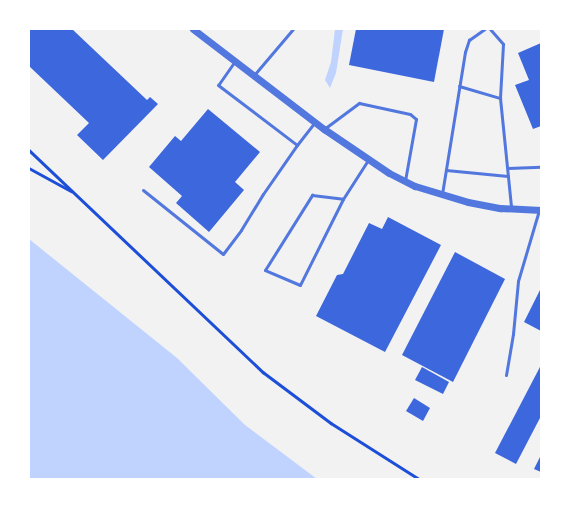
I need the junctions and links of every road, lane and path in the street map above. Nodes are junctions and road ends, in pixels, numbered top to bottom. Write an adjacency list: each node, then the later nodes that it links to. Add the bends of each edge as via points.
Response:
1 (193, 29): 5 (street)
2 (293, 29): 6 (lane)
3 (485, 29): 7 (lane, via 468,40)
4 (490, 29): 8 (lane, via 504,44)
5 (235, 61): 6 (street); 11 (lane, via 218,85)
6 (254, 75): 9 (street)
7 (459, 86): 8 (lane); 17 (lane)
8 (500, 98): 16 (lane)
9 (315, 122): 10 (street); 11 (lane)
10 (324, 129): 13 (street); 19 (lane, via 359,103 410,114 416,119)
11 (297, 145): 20 (lane, via 223,254)
12 (29, 150): 21 (path)
13 (368, 160): 19 (street); 23 (lane)
14 (541, 167): 16 (lane)
15 (29, 168): 21 (path)
16 (508, 168): 18 (lane)
17 (446, 170): 18 (lane); 22 (lane)
18 (508, 176): 24 (lane)
19 (405, 181): 22 (street)
20 (143, 190)
21 (75, 193): 27 (path, via 263,372 331,423)
22 (442, 195): 24 (street, via 468,202)
23 (343, 199): 23 (lane, via 312,195 265,270 300,285)
24 (512, 208): 25 (street)
25 (540, 210): 26 (lane, via 518,281)
26 (506, 374)
27 (419, 479)

